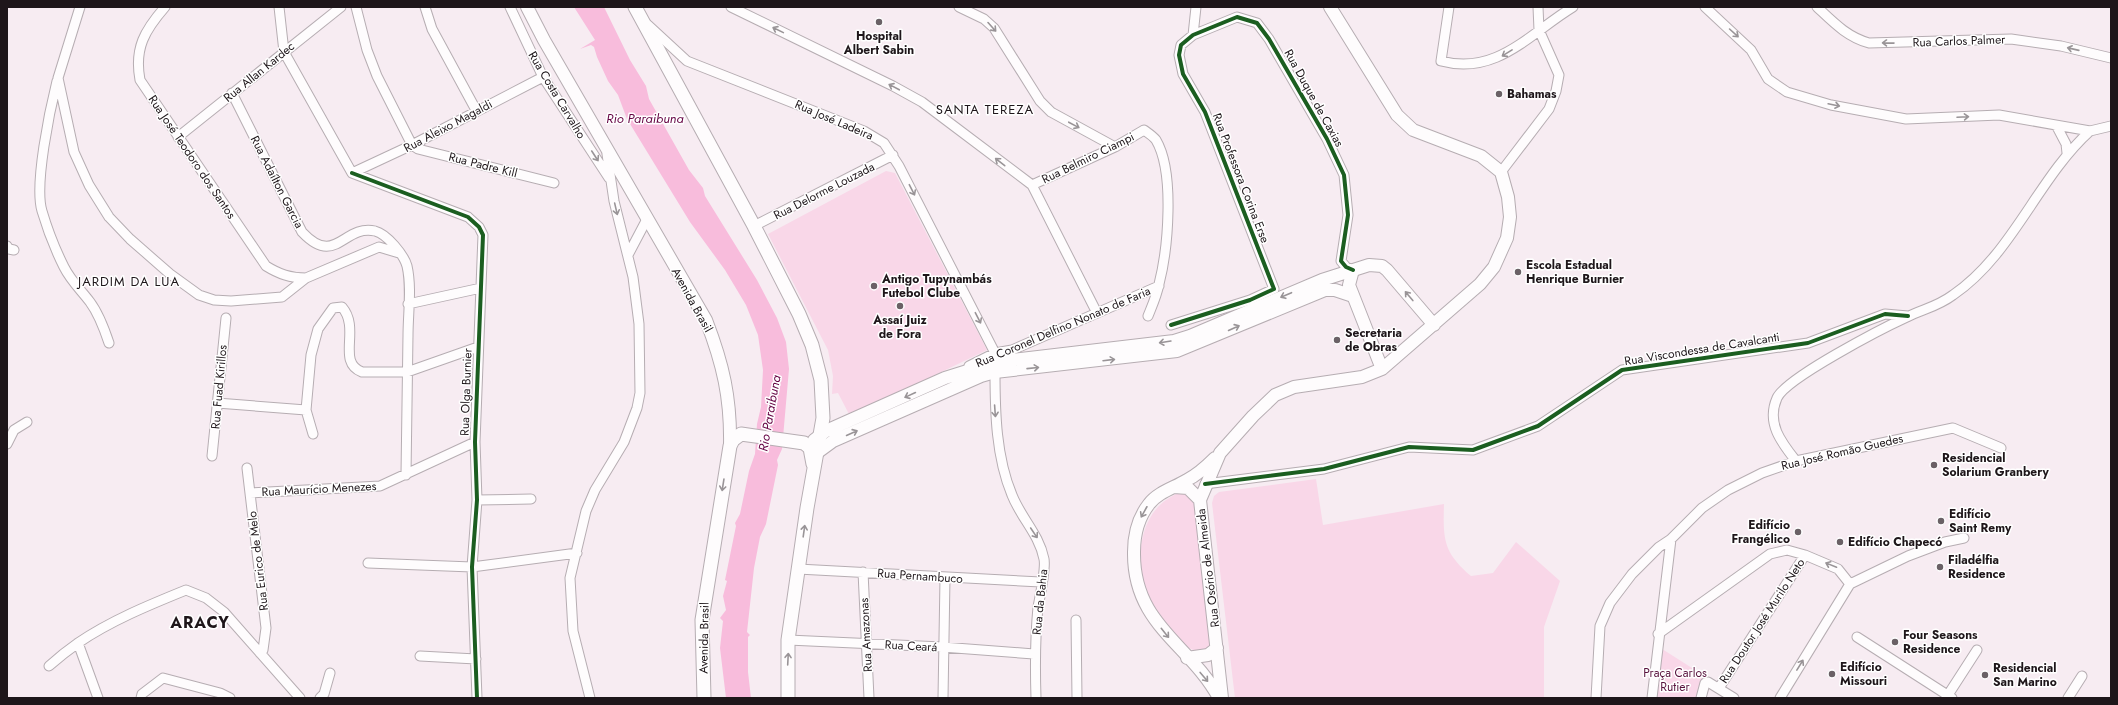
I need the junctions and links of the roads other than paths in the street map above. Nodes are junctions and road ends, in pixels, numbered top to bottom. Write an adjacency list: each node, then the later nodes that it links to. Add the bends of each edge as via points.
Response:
1 (80, 7): 25 (street)
2 (164, 7): 31 (street, Rua José Teodoro dos Santos, via 144,34 139,50 138,69 140,80)
3 (279, 7): 22 (street)
4 (341, 7): 22 (street, Rua Allan Kardec)
5 (356, 7): 33 (street, via 369,57)
6 (425, 7): 27 (street, via 432,29)
7 (510, 7): 24 (street, Rua Costa Carvalho)
8 (527, 7): 32 (main road, Avenida Brasil)
9 (732, 7): 41 (street, one-way to 9, via 922,102)
10 (959, 7): 34 (street, one-way to 34, via 984,19 994,28 1040,101 1051,112)
11 (1196, 7): 21 (street)
12 (1330, 7): 37 (main road, via 1397,115 1413,130 1480,156)
13 (1449, 7): 20 (street, one-way to 13, via 1502,56 1472,63 1452,64 1441,60)
14 (1573, 7): 19 (street)
15 (1705, 7): 28 (street, one-way to 28, via 1751,50 1768,79 1787,92 1831,105 1906,119 1999,115)
16 (1817, 7): 23 (street, Rua Carlos Palmer, one-way to 16, via 2061,46 2011,39 1869,42 1843,31)
17 (1538, 8): 19 (street, via 1545,14); 20 (street)
18 (638, 13): 36 (street, Rua José Ladeira, via 687,61 864,131 884,143); 43 (highway)
19 (1556, 17): 20 (street)
20 (1539, 30): 37 (street, via 1559,75 1556,91 1549,109)
21 (1193, 35): 48 (street, Rua Duque de Caxias, via 1237,17 1257,23 1269,39 1327,139 1344,175 1348,215 1341,261); 59 (street, Rua Professora Corina Erse, via 1181,45 1179,55 1183,74 1205,112 1274,289 1250,300)
22 (284, 52): 26 (street, Rua Allan Kardec); 38 (street)
23 (2111, 58)
24 (543, 77): 27 (street, Rua Aleixo Magaldi); 39 (street, Rua Costa Carvalho, one-way to 39)
25 (58, 78): 49 (street, via 74,152 89,185 109,217 170,274 199,295 214,300 231,301 282,297); 61 (street, via 45,144 40,190 41,210 64,268 90,302 103,324)
26 (232, 93): 31 (street, Rua Allan Kardec); 46 (street, Rua Adaílton Garcia, via 302,232 314,244 331,246 357,233 375,232 392,242)
27 (476, 110): 33 (street, Rua Aleixo Magaldi)
28 (2056, 125): 30 (street); 35 (street, via 2066,144)
29 (2111, 126): 30 (street)
30 (2090, 131): 35 (street)
31 (178, 137): 49 (street, Rua José Teodoro dos Santos, via 266,266 278,274)
32 (604, 144): 39 (street, Rua Costa Carvalho, via 609,159); 42 (main road, Avenida Brasil)
33 (412, 145): 38 (street, Rua Aleixo Magaldi); 40 (street, Rua Padre Kill, via 418,149)
34 (1115, 146): 41 (street, Rua Belmiro Ciampi); 51 (street, Rua Belmiro Ciampi, via 1144,130 1155,139 1162,156 1168,183 1166,243)
35 (2067, 153): 57 (street, via 1996,253 1975,278 1930,309)
36 (893, 155): 43 (street, Rua Delorme Louzada); 63 (street, Rua José Ladeira, one-way to 63)
37 (1501, 172): 60 (main road, Rua Osório de Almeida, via 1510,217 1504,247 1494,267 1480,284)
38 (352, 173): 52 (street, Rua Olga Burnier, via 468,217 479,227 483,235)
39 (610, 180): 47 (street, Rua Costa Carvalho, one-way to 47)
40 (554, 183)
41 (1032, 185): 55 (street)
42 (647, 219): 44 (street); 45 (main road, Avenida Brasil)
43 (754, 226): 69 (highway, via 812,345 821,380)
44 (638, 237): 45 (street); 47 (street)
45 (657, 237): 70 (main road, Avenida Brasil, via 708,326 718,351)
46 (399, 253): 49 (street, via 379,247); 54 (street, Rua Adaílton Garcia, via 407,265 410,295)
47 (628, 255): 96 (street, Rua Costa Carvalho, via 639,324 640,393 624,442 595,490 586,511)
48 (1353, 270): 50 (main road); 53 (main road, via 1349,285); 60 (main road, one-way to 48, via 1382,266 1369,265)
49 (306, 278)
50 (1324, 285): 53 (main road); 63 (main road, via 1177,351)
51 (1159, 286): 55 (street, Rua Coronel Delfino Nonato de Faria); 56 (street)
52 (481, 288): 54 (street); 62 (street, Rua Olga Burnier)
53 (1353, 296): 64 (main road)
54 (408, 304): 65 (street, Rua Adaílton Garcia)
55 (1097, 313): 63 (street, Rua Coronel Delfino Nonato de Faria, via 1012,350)
56 (1148, 316)
57 (1908, 316): 83 (street, via 1807,372 1777,397 1773,416 1775,430 1782,444); 87 (street, Rua Viscondessa de Cavalcanti, via 1885,314 1808,343 1622,370 1538,426 1473,450 1409,447 1324,469)
58 (226, 318): 66 (street, Rua Fuad Kirillos)
59 (1170, 325)
60 (1434, 325): 64 (main road, Rua Osório de Almeida)
61 (109, 343)
62 (478, 347): 65 (street); 75 (street, Rua Olga Burnier)
63 (996, 362): 68 (main road, Rua Coronel Delfino Nonato de Faria, via 953,388); 68 (main road, Rua Coronel Delfino Nonato de Faria, one-way to 68, via 945,378); 103 (street, Rua da Bahia, one-way to 103, via 995,413 1004,471 1020,512 1039,540 1044,561)
64 (1382, 369): 81 (main road, Rua Osório de Almeida, via 1362,377 1294,387 1275,395)
65 (407, 372): 67 (street, via 362,372 356,369 349,360 348,314 342,307 333,308 318,329 311,355); 86 (street, Rua Adaílton Garcia)
66 (217, 403): 67 (street); 82 (street, Rua Fuad Kirillos)
67 (306, 410): 72 (street)
68 (880, 414): 74 (main road, Rua Coronel Delfino Nonato de Faria, via 826,431); 80 (main road, Rua Coronel Delfino Nonato de Faria, one-way to 68)
69 (823, 418): 74 (highway); 76 (highway, via 815,434)
70 (731, 419): 73 (main road, via 735,429); 78 (main road, Avenida Brasil)
71 (27, 422): 77 (street, via 14,430)
72 (313, 434)
73 (743, 434): 76 (highway); 78 (highway, via 733,440)
74 (820, 436): 76 (main road, Rua Coronel Delfino Nonato de Faria); 80 (highway)
75 (475, 442): 86 (street, Rua Maurício Menezes); 92 (street, Rua Olga Burnier)
76 (800, 443): 85 (highway, via 810,448)
77 (7, 444)
78 (730, 446): 131 (highway, Avenida Brasil, one-way to 131, via 704,602)
79 (2001, 448): 83 (street, Rua José Romão Guedes, via 1953,428)
80 (818, 452): 85 (highway)
81 (1220, 453): 88 (main road, Rua Osório de Almeida); 89 (main road)
82 (212, 456)
83 (1796, 461): 95 (street, Rua José Romão Guedes, via 1762,473 1728,490 1702,508)
84 (248, 468): 90 (street, Rua Eurico de Melo)
85 (813, 470): 100 (highway, one-way to 85)
86 (406, 475): 90 (street, Rua Maurício Menezes, via 380,486)
87 (1221, 481): 88 (street, Rua Viscondessa de Cavalcanti); 93 (street, via 1213,486)
88 (1206, 484): 89 (main road); 93 (main road, Rua Osório de Almeida)
89 (1177, 488): 93 (main road, via 1192,491); 117 (main road, one-way to 117, via 1158,496 1142,514 1135,533 1134,556 1135,570 1146,606 1163,631)
90 (250, 493): 114 (street, Rua Eurico de Melo, via 266,628 263,650)
91 (531, 499): 92 (street)
92 (478, 500): 99 (street, Rua Olga Burnier)
93 (1200, 504): 112 (main road, Rua Osório de Almeida)
94 (1964, 538): 104 (street, via 1945,542 1908,556)
95 (1671, 539): 106 (street); 139 (street, Rua José Romão Guedes, via 1659,547 1632,574 1610,603 1600,626)
96 (577, 553): 99 (street); 130 (street, Rua Costa Carvalho, via 570,578 573,631)
97 (1805, 555): 104 (street, one-way to 97, via 1838,569); 106 (street, via 1787,550 1770,554); 122 (street, Rua Doutor José Murilo Neto)
98 (368, 563): 99 (street)
99 (472, 567): 118 (street, Rua Olga Burnier)
100 (798, 569): 101 (street, Rua Pernambuco); 108 (highway)
101 (863, 572): 102 (street, Rua Pernambuco); 110 (street, Rua Amazonas)
102 (945, 578): 103 (street, Rua Pernambuco); 111 (street)
103 (1041, 582): 115 (street, Rua da Bahia)
104 (1850, 584): 143 (street, one-way to 104)
105 (1076, 620): 136 (street)
106 (1658, 634): 140 (street)
107 (1857, 637): 123 (street)
108 (788, 640): 110 (street, Rua Ceará); 132 (highway, one-way to 108)
109 (78, 643): 114 (street, via 154,603 186,590 206,598 224,612); 119 (street); 124 (street)
110 (867, 643): 111 (street, Rua Ceará); 133 (street, Rua Amazonas)
111 (942, 647): 115 (street, Rua Ceará); 134 (street)
112 (1217, 648): 117 (main road, via 1208,655); 138 (main road, Rua Osório de Almeida)
113 (1977, 650): 123 (street)
114 (260, 654): 127 (street)
115 (1034, 654): 135 (street, Rua da Bahia)
116 (420, 656): 118 (street)
117 (1187, 658): 137 (main road, one-way to 137)
118 (476, 659): 129 (street, Rua Olga Burnier)
119 (49, 666)
120 (330, 673): 128 (street, via 324,694)
121 (2082, 676): 144 (street)
122 (1719, 688): 141 (street, via 1712,683 1705,683); 142 (street)
123 (1949, 697)
124 (98, 698)
125 (141, 698): 126 (street, via 142,694 163,678)
126 (230, 698)
127 (300, 698)
128 (320, 698)
129 (477, 698)
130 (590, 698)
131 (704, 698)
132 (788, 698)
133 (869, 698)
134 (943, 698)
135 (1036, 698)
136 (1077, 698)
137 (1218, 698)
138 (1222, 698)
139 (1596, 698)
140 (1652, 698)
141 (1701, 698)
142 (1734, 698)
143 (1780, 698)
144 (2068, 698)

